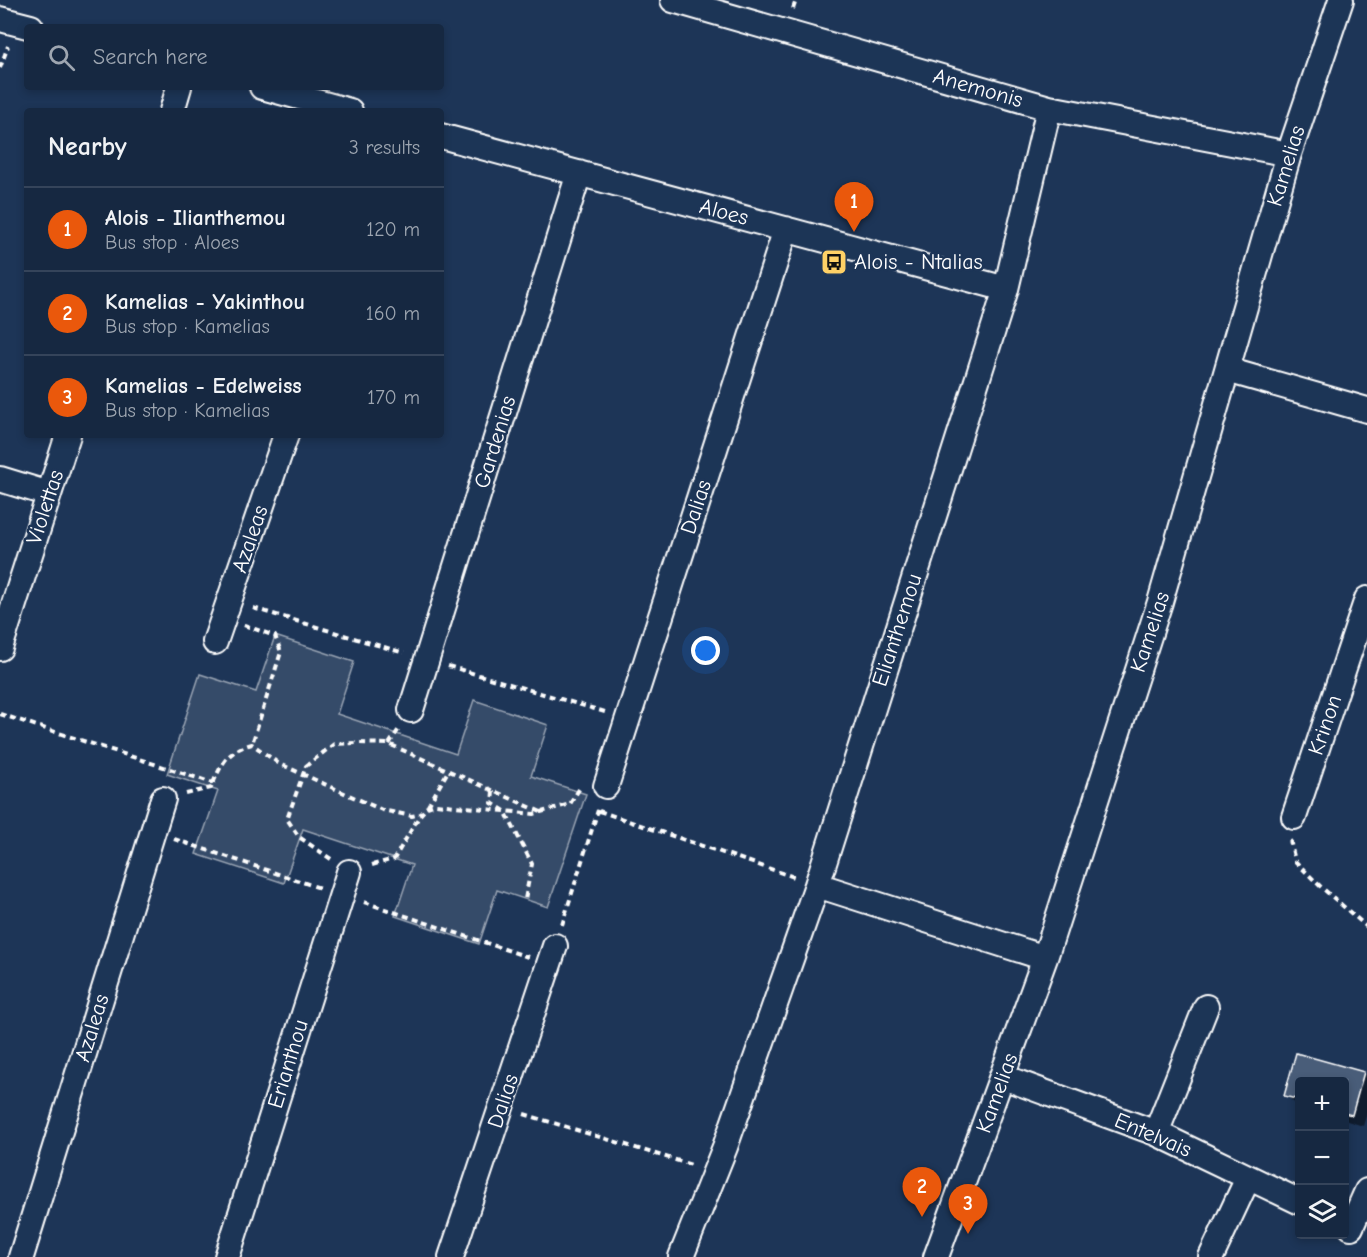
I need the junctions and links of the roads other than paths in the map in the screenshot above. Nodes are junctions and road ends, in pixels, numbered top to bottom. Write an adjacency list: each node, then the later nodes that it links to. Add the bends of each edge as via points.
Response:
1 (673, 0): 9 (street, Anemonis)
2 (1341, 0): 11 (street, Kamelias)
3 (0, 19): 4 (street)
4 (24, 25)
5 (178, 90): 7 (street)
6 (273, 90): 8 (street)
7 (173, 108)
8 (339, 108)
9 (1049, 108): 11 (street, Anemonis); 14 (street, Elianthemou)
10 (444, 137): 12 (street, Aloes)
11 (1288, 154): 15 (street, Kamelias)
12 (579, 173): 13 (street, Aloes); 24 (street, Gardenias)
13 (786, 229): 14 (street, Aloes); 25 (street, Dalias)
14 (1006, 289): 29 (street, Elianthemou)
15 (1227, 370): 16 (street); 31 (street, Kamelias, via 1160,602)
16 (1367, 410)
17 (67, 438): 20 (street, Violettas)
18 (285, 438): 22 (street, Azaleas)
19 (0, 479): 20 (street)
20 (49, 494): 23 (street, Violettas)
21 (1367, 599): 27 (street, Krinon)
22 (215, 642)
23 (0, 648)
24 (411, 710)
25 (605, 790)
26 (163, 799): 39 (street, Azaleas)
27 (1294, 817)
28 (349, 872): 40 (street, Erianthou)
29 (817, 885): 31 (street); 42 (street, Elianthemou, via 725,1147)
30 (555, 946): 41 (street, Dalias)
31 (1045, 958): 33 (street, Kamelias)
32 (1206, 1007): 34 (street)
33 (1003, 1077): 34 (street, Entelvais); 43 (street, Kamelias)
34 (1156, 1133): 35 (street, Entelvais)
35 (1248, 1178): 37 (street, Entelvais); 44 (street)
36 (1367, 1191): 38 (street)
37 (1295, 1200)
38 (1354, 1228)
39 (21, 1257)
40 (227, 1257)
41 (451, 1257)
42 (681, 1257)
43 (936, 1257)
44 (1211, 1257)

